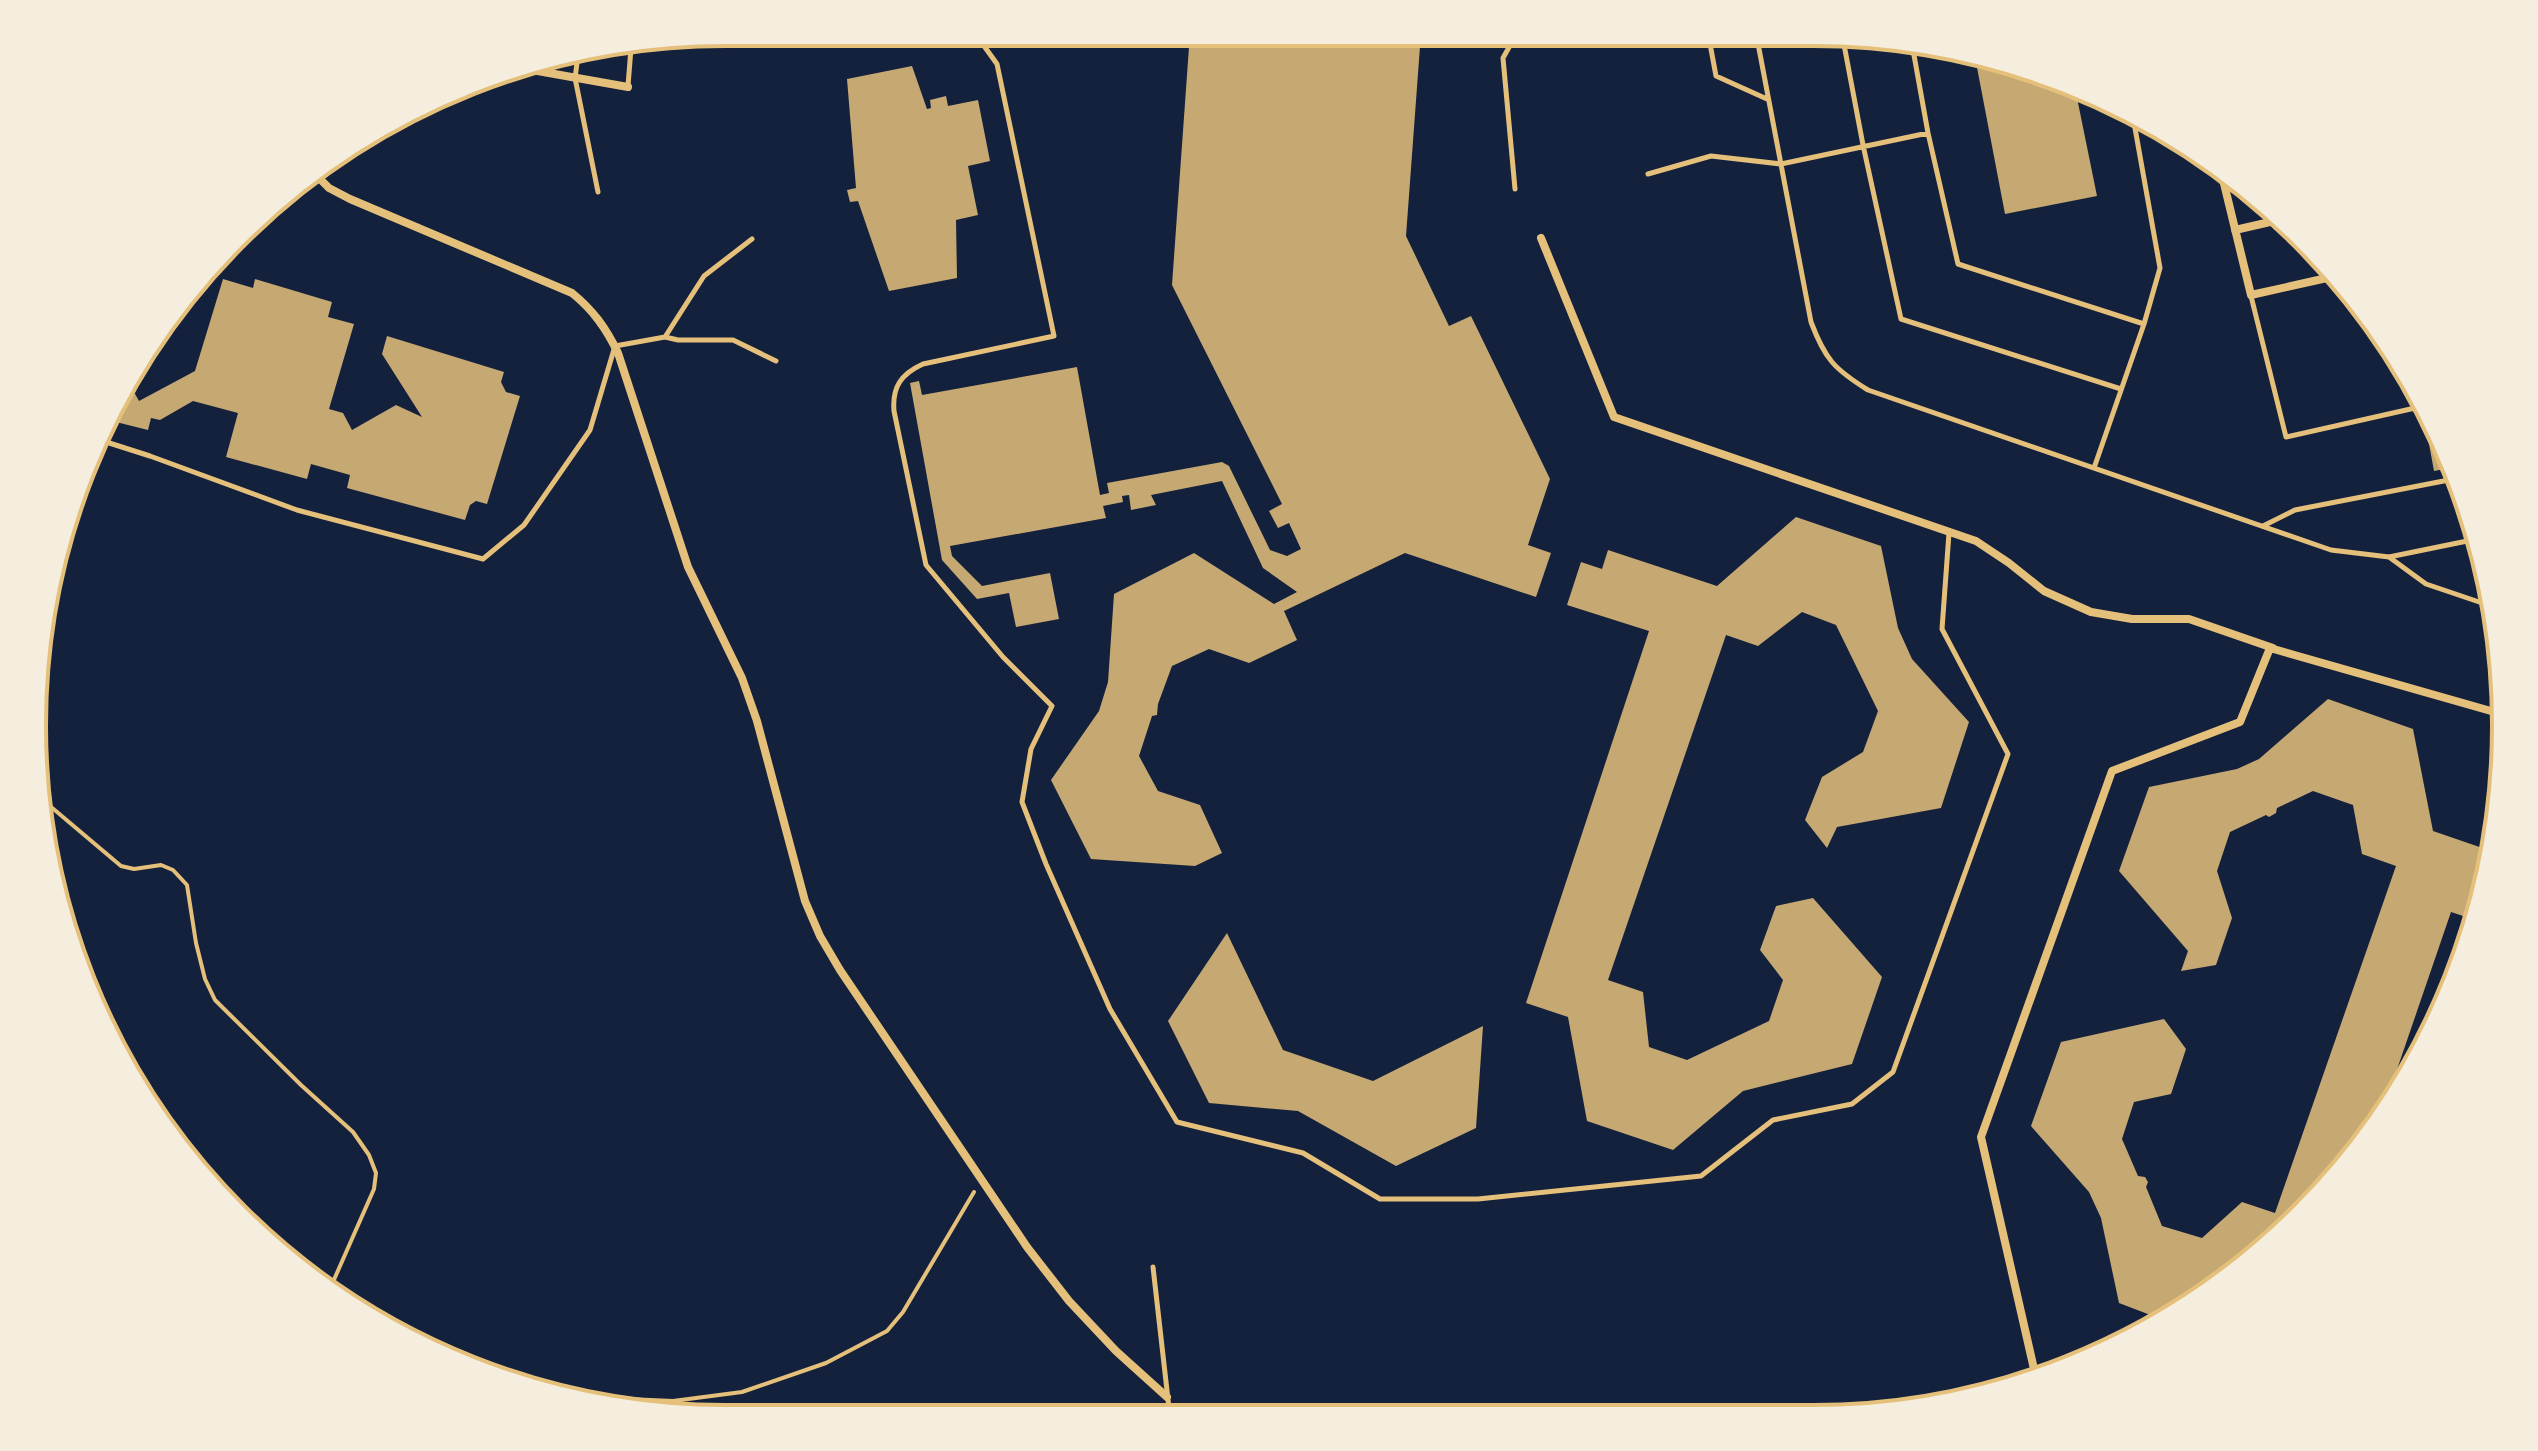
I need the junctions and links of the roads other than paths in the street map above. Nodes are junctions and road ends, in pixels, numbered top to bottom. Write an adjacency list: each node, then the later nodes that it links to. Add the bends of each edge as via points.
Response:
1 (984, 46): 38 (lane, via 997,64 1054,336 910,370 895,388 894,411 926,565 1052,706 1031,749 1022,802 1110,1009 1177,1122 1303,1153 1380,1199 1478,1199 1701,1176 1773,1120 1852,1104 1893,1072 2008,754 1942,629)
2 (1510, 46): 20 (lane, via 1503,58)
3 (1710, 46): 12 (lane, via 1716,76)
4 (1758, 46): 12 (lane)
5 (1844, 47): 15 (lane)
6 (631, 53): 11 (lane)
7 (1914, 54): 14 (lane)
8 (577, 63): 10 (lane)
9 (541, 72): 10 (street)
10 (575, 78): 11 (street); 21 (lane)
11 (628, 87)
12 (1768, 99): 16 (lane)
13 (2135, 128): 28 (lane, via 2160,268)
14 (1928, 133): 15 (lane); 28 (lane, via 1958,264)
15 (1863, 145): 16 (lane); 32 (lane, via 1901,319)
16 (1781, 164): 17 (lane, via 1711,156); 35 (lane, via 1811,322 1821,349 1840,373 1868,390)
17 (1648, 174)
18 (321, 180): 30 (street, via 350,199 572,293 605,326)
19 (2224, 185): 23 (street)
20 (1515, 189)
21 (598, 192)
22 (2269, 222): 23 (street)
23 (2235, 230): 27 (street)
24 (1541, 238): 38 (street, via 1614,417)
25 (752, 239): 29 (lane, via 704,276)
26 (2324, 279): 27 (street)
27 (2251, 295): 33 (lane, via 2286,437)
28 (2144, 324): 32 (lane)
29 (665, 337): 30 (lane); 31 (lane, via 733,340)
30 (615, 346): 34 (lane, via 590,430 524,525 483,559 297,510); 46 (street, via 688,567 757,721 786,838 815,924 840,970 1027,1247 1069,1301)
31 (776, 361)
32 (2121, 389): 35 (lane)
33 (2413, 408)
34 (108, 443)
35 (2094, 468): 37 (lane)
36 (2446, 481): 37 (lane, via 2295,510)
37 (2262, 527): 40 (lane, via 2331,550)
38 (1949, 532): 42 (street, via 1976,541 2044,591 2091,612 2132,619 2189,619)
39 (2466, 541): 40 (lane)
40 (2389, 557): 41 (lane, via 2426,584)
41 (2481, 602)
42 (2285, 652): 43 (street); 45 (street, via 2270,648 2240,722 2112,771 1981,1137)
43 (2492, 711)
44 (1153, 1267): 46 (lane)
45 (2034, 1368)
46 (1167, 1397): 47 (lane)
47 (1168, 1405)

